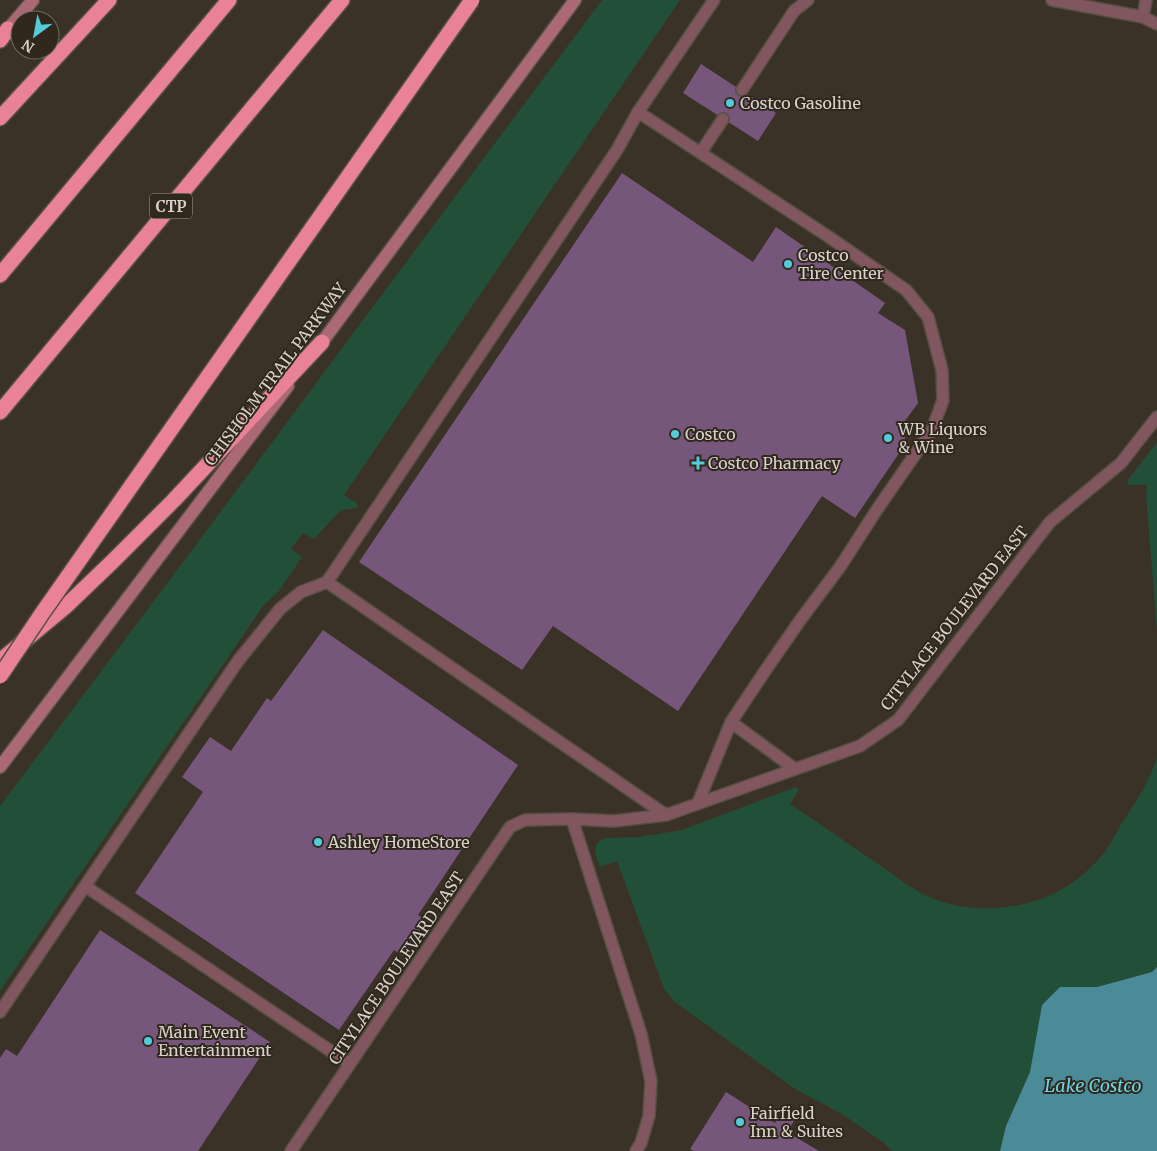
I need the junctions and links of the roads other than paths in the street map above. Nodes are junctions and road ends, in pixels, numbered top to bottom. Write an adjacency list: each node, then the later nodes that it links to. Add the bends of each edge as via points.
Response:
1 (34, 0): 13 (main road)
2 (109, 0): 16 (highway)
3 (229, 0): 19 (highway)
4 (342, 0): 21 (highway, CTP)
5 (472, 0): 25 (highway, bridge)
6 (714, 0): 15 (lane)
7 (808, 0): 14 (lane, via 794,11)
8 (1052, 0): 11 (lane)
9 (1146, 0): 11 (lane)
10 (571, 3): 20 (main road, CHISHOLM TRAIL PARKWAY)
11 (1143, 17): 12 (lane)
12 (1157, 24)
13 (3, 35)
14 (742, 90)
15 (638, 112): 18 (lane); 23 (lane, via 617,150)
16 (0, 118)
17 (723, 119): 18 (lane)
18 (701, 152): 26 (lane, via 906,290 928,317 942,370 942,400 932,430)
19 (0, 275)
20 (322, 342): 24 (highway, via 113,561 65,607); 27 (main road, CHISHOLM TRAIL PARKWAY)
21 (0, 412)
22 (1157, 417): 28 (lane, CITYLACE BOULEVARD EAST, via 1121,463 1050,522 898,720 860,746)
23 (327, 582): 30 (lane); 32 (lane, via 301,592 280,609 238,661)
24 (0, 661)
25 (0, 676)
26 (731, 722): 28 (lane); 29 (lane)
27 (0, 767)
28 (795, 769): 29 (lane, CITYLACE BOULEVARD EAST)
29 (698, 803): 30 (lane, CITYLACE BOULEVARD EAST)
30 (666, 815): 31 (lane, CITYLACE BOULEVARD EAST, via 614,821)
31 (572, 819): 34 (lane, CITYLACE BOULEVARD EAST, via 525,820 510,827); 36 (lane, via 641,1034 651,1081 649,1116)
32 (85, 886): 33 (lane); 34 (lane)
33 (0, 1012)
34 (350, 1064): 35 (lane, CITYLACE BOULEVARD EAST)
35 (291, 1151)
36 (636, 1151)

